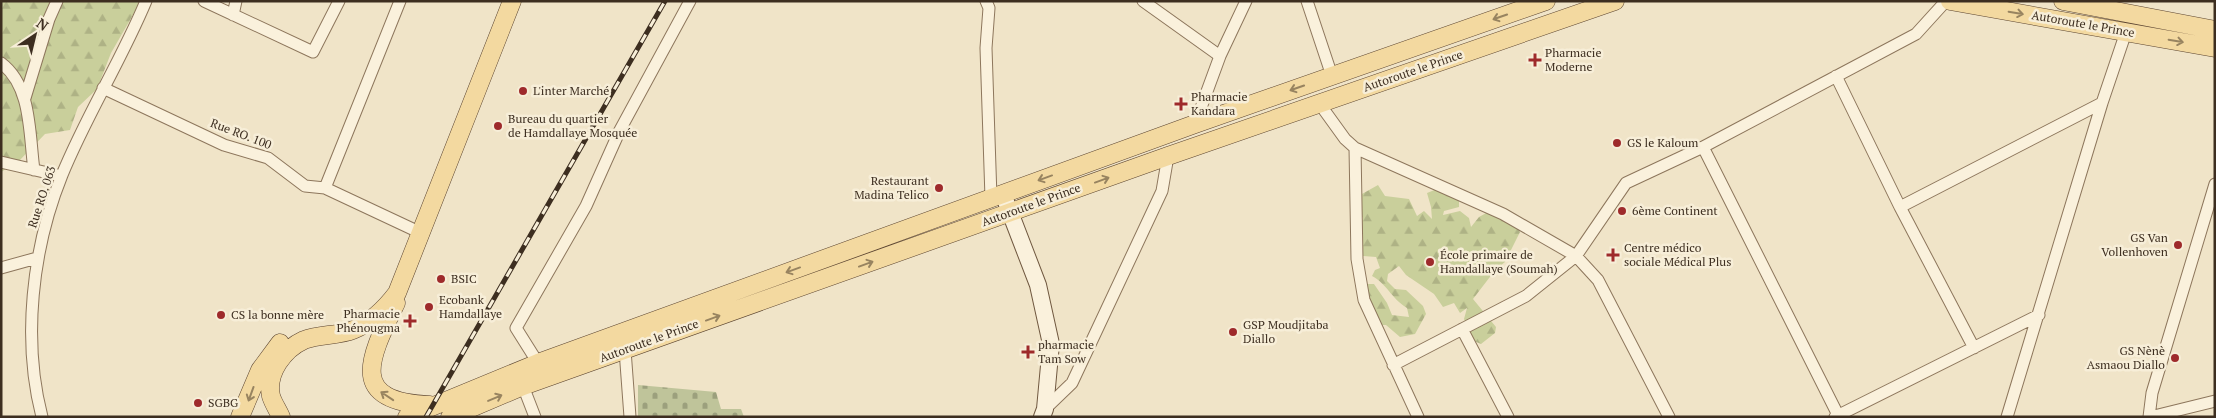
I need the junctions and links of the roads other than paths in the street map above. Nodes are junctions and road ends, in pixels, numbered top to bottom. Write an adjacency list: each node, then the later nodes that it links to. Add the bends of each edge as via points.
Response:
1 (57, 1): 28 (street, via 48,19)
2 (146, 1): 27 (street, Rue RO. 063)
3 (204, 1): 19 (street)
4 (236, 1): 19 (street)
5 (339, 1): 19 (street, via 313,52)
6 (400, 1): 39 (street)
7 (512, 1): 43 (main road)
8 (690, 1): 52 (street, via 620,130 586,206 516,328)
9 (986, 1): 40 (street, via 989,8 986,48)
10 (1143, 1): 23 (street)
11 (1246, 1): 23 (street)
12 (1307, 1): 25 (street)
13 (1546, 1): 25 (main road, Autoroute le Prince, one-way to 25)
14 (1615, 1): 29 (main road, Autoroute le Prince)
15 (1946, 1): 26 (street, via 1916,34)
16 (1950, 1): 21 (main road, Autoroute le Prince, one-way to 21)
17 (2063, 1): 18 (main road, Autoroute le Prince)
18 (2094, 4): 20 (main road, Autoroute le Prince)
19 (233, 15)
20 (2215, 30)
21 (2126, 32): 22 (main road, Autoroute le Prince, one-way to 22); 30 (street)
22 (2215, 48)
23 (1220, 56): 31 (street)
24 (1, 63): 28 (street, via 9,69)
25 (1332, 76): 31 (main road, Autoroute le Prince, one-way to 31)
26 (1836, 76): 32 (street); 41 (street)
27 (103, 88): 37 (street, Rue RO. 063); 39 (street, Rue RO. 100, via 224,145 268,158 305,186)
28 (25, 98): 36 (street)
29 (1319, 103): 33 (street); 34 (main road, Autoroute le Prince)
30 (2102, 103): 41 (street); 48 (street)
31 (1195, 124): 40 (main road, Autoroute le Prince, one-way to 40)
32 (1703, 147): 44 (street, via 1626,183); 58 (street)
33 (1355, 148): 44 (street, via 1504,214); 53 (street, via 1358,259 1364,300)
34 (1168, 156): 42 (main road, Autoroute le Prince, one-way to 34); 57 (street, via 1162,191 1072,383)
35 (1, 162): 36 (street)
36 (34, 170): 37 (street)
37 (61, 176): 45 (street, Rue RO. 063)
38 (2215, 184): 70 (street, via 2152,393)
39 (325, 188): 43 (street, Rue RO. 100)
40 (997, 196): 42 (main road); 52 (main road, Autoroute le Prince, one-way to 52)
41 (1900, 207): 50 (street)
42 (1010, 213): 51 (main road, Autoroute le Prince, one-way to 42); 57 (main road, via 1038,285 1052,344)
43 (421, 233): 46 (main road)
44 (1576, 256): 49 (street, via 1526,296); 68 (street, via 1598,280)
45 (37, 258): 47 (street); 59 (street, Rue RO. 063, via 30,335)
46 (410, 260): 56 (main road, one-way to 46, via 403,403 386,396 374,382 372,371 375,352 402,292); 60 (main road, one-way to 60, via 366,311 349,320 300,332 279,343 260,370); 61 (main road, via 397,293 378,315 353,330 304,340 279,360 270,384 271,397)
47 (1, 268)
48 (2039, 315): 50 (street); 69 (street)
49 (1462, 329): 53 (street); 67 (street)
50 (1974, 348): 58 (street)
51 (624, 350): 54 (main road, Autoroute le Prince); 65 (street)
52 (538, 363): 56 (main road, Autoroute le Prince)
53 (1393, 365): 66 (street)
54 (523, 386): 63 (main road, Autoroute le Prince, one-way to 54); 64 (street)
55 (2215, 401): 70 (street)
56 (433, 406): 62 (main road, Autoroute le Prince)
57 (1044, 413)
58 (1837, 416)
59 (42, 417)
60 (240, 417)
61 (281, 417)
62 (407, 417)
63 (450, 417)
64 (535, 417)
65 (630, 417)
66 (1418, 417)
67 (1508, 417)
68 (1669, 417)
69 (2006, 417)
70 (2149, 417)

